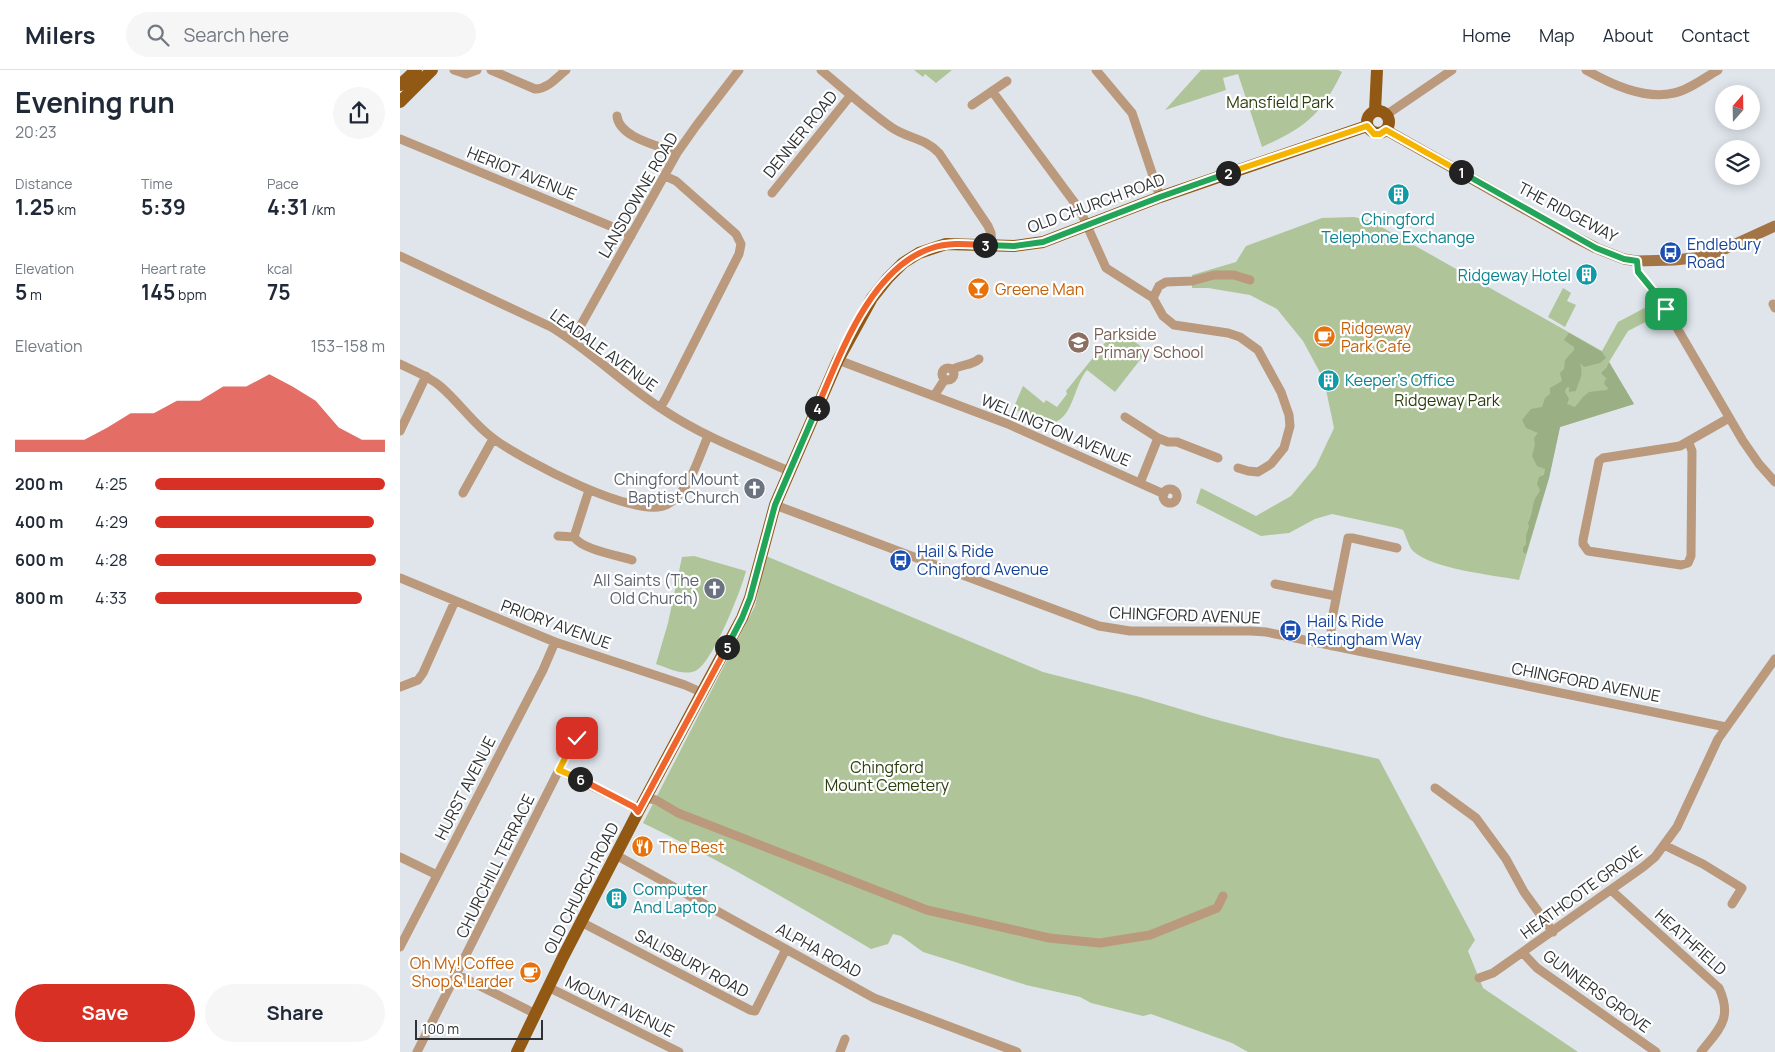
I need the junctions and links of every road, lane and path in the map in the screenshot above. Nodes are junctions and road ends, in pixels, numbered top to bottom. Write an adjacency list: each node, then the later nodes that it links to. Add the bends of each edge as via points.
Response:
1 (416, 70): 15 (main road)
2 (432, 70): 18 (main road)
3 (454, 70): 4 (street, via 466,74)
4 (477, 70)
5 (491, 70): 6 (street, via 535,89 549,85)
6 (566, 70)
7 (739, 70): 25 (street, LANSDOWNE ROAD)
8 (821, 70): 17 (street)
9 (1096, 70): 28 (street, via 1132,114)
10 (1377, 70): 20 (main road)
11 (1452, 70): 20 (street)
12 (1586, 70): 13 (street, via 1636,92 1661,95 1684,90)
13 (1718, 70)
14 (1007, 81): 16 (street)
15 (400, 85)
16 (992, 91): 19 (street); 29 (street)
17 (851, 95): 27 (street, DENNER ROAD); 32 (street, via 895,130 932,146 985,221)
18 (400, 102)
19 (972, 106)
20 (1381, 113): 22 (main road, via 1370,114); 23 (main road, via 1389,123)
21 (617, 116): 25 (street, via 620,125 631,135)
22 (1367, 126): 23 (main road, via 1374,134); 28 (main road, OLD CHURCH ROAD)
23 (1386, 130): 34 (main road, THE RIDGEWAY, via 1596,248)
24 (400, 140): 31 (street, HERIOT AVENUE)
25 (677, 153): 26 (street, LANSDOWNE ROAD)
26 (664, 176): 31 (street, LANSDOWNE ROAD); 43 (street, via 676,181 736,234 740,244 739,254)
27 (772, 193)
28 (1160, 197): 29 (main road, OLD CHURCH ROAD)
29 (1087, 224): 32 (main road, OLD CHURCH ROAD, via 1043,242); 36 (street, via 1106,268)
30 (1775, 226): 34 (main road, THE RIDGEWAY, via 1701,257)
31 (631, 236): 37 (street, LANSDOWNE ROAD)
32 (992, 245): 39 (main road, OLD CHURCH ROAD, via 946,244 919,253 903,264 872,298)
33 (400, 256): 37 (street, LEADALE AVENUE, via 531,316)
34 (1637, 261): 45 (street, via 1638,272 1663,304)
35 (1250, 280): 36 (street, via 1234,275 1214,275 1192,281 1166,282)
36 (1153, 298): 52 (street, via 1162,316 1174,324 1228,333 1251,343 1281,392 1290,426 1284,448 1271,464 1258,472)
37 (572, 341): 43 (street, LEADALE AVENUE)
38 (978, 359): 42 (street, via 975,363 952,370 952,378 945,379)
39 (838, 360): 42 (street, WELLINGTON AVENUE); 53 (main road, OLD CHURCH ROAD)
40 (400, 364): 41 (street)
41 (426, 376): 46 (street); 49 (street)
42 (934, 396): 55 (street, WELLINGTON AVENUE, via 1008,424)
43 (660, 408): 47 (street, LEADALE AVENUE)
44 (1125, 416): 48 (street)
45 (1730, 418): 50 (street); 54 (street, via 1759,464)
46 (400, 431)
47 (708, 436): 53 (street, LEADALE AVENUE); 56 (street, via 683,490 668,505 645,507)
48 (1158, 438): 51 (street); 55 (street)
49 (493, 439): 56 (street); 57 (street)
50 (1689, 443): 50 (street, via 1599,461 1583,540 1588,550 1681,565 1688,563 1691,556 1692,452)
51 (1218, 458)
52 (1238, 468)
53 (789, 471): 59 (main road, OLD CHURCH ROAD)
54 (1775, 482)
55 (1140, 483): 58 (street, WELLINGTON AVENUE)
56 (589, 490): 61 (street)
57 (463, 492)
58 (1164, 494)
59 (775, 505): 69 (street, CHINGFORD AVENUE, via 1099,626 1130,631 1251,631); 72 (main road, OLD CHURCH ROAD, via 744,612)
60 (558, 536): 61 (street)
61 (574, 537): 63 (street, via 586,546)
62 (1397, 548): 66 (street, via 1348,538)
63 (632, 560)
64 (400, 578): 67 (street, PRIORY AVENUE)
65 (1275, 584): 66 (street)
66 (1336, 596): 69 (street, via 1331,624)
67 (455, 601): 68 (street, PRIORY AVENUE); 71 (street, via 423,673 418,680)
68 (555, 642): 72 (street, PRIORY AVENUE, via 685,684); 82 (street, HURST AVENUE)
69 (1332, 646): 73 (street, CHINGFORD AVENUE)
70 (1775, 659): 73 (street, HEATHCOTE GROVE)
71 (400, 687)
72 (703, 693): 77 (main road, OLD CHURCH ROAD)
73 (1726, 727): 79 (street, HEATHCOTE GROVE, via 1687,810)
74 (577, 738): 75 (street, CHURCHILL TERRACE)
75 (559, 770): 78 (street, via 634,807); 91 (street, CHURCHILL TERRACE)
76 (1435, 788): 87 (street, via 1468,810 1482,825)
77 (646, 798): 78 (main road, OLD CHURCH ROAD); 84 (street, via 928,910 1049,938 1100,943 1150,935 1217,908)
78 (638, 812): 80 (main road, OLD CHURCH ROAD)
79 (1664, 845): 83 (street, HEATHCOTE GROVE, via 1643,867); 85 (street, via 1742,888)
80 (616, 855): 86 (main road, OLD CHURCH ROAD); 89 (street, ALPHA ROAD)
81 (400, 856): 82 (street)
82 (437, 875): 88 (street, HURST AVENUE)
83 (1611, 890): 87 (street, HEATHCOTE GROVE); 102 (street, HEATHFIELD, via 1719,988 1725,1015)
84 (1223, 896)
85 (1732, 904)
86 (581, 922): 89 (street, SALISBURY ROAD, via 755,1011); 93 (main road, OLD CHURCH ROAD)
87 (1552, 932): 90 (street, HEATHCOTE GROVE)
88 (400, 946)
89 (786, 949): 100 (street, ALPHA ROAD, via 874,998)
90 (1523, 952): 92 (street, HEATHCOTE GROVE, via 1493,974); 101 (street, GUNNERS GROVE, via 1537,968)
91 (458, 975): 94 (street); 96 (street, CHURCHILL TERRACE)
92 (1479, 978)
93 (548, 987): 94 (main road, OLD CHURCH ROAD); 98 (street, MOUNT AVENUE)
94 (536, 1014): 97 (main road, OLD CHURCH ROAD)
95 (845, 1039): 99 (street)
96 (417, 1052)
97 (517, 1052)
98 (679, 1052)
99 (840, 1052)
100 (1017, 1052)
101 (1656, 1052)
102 (1701, 1052)

